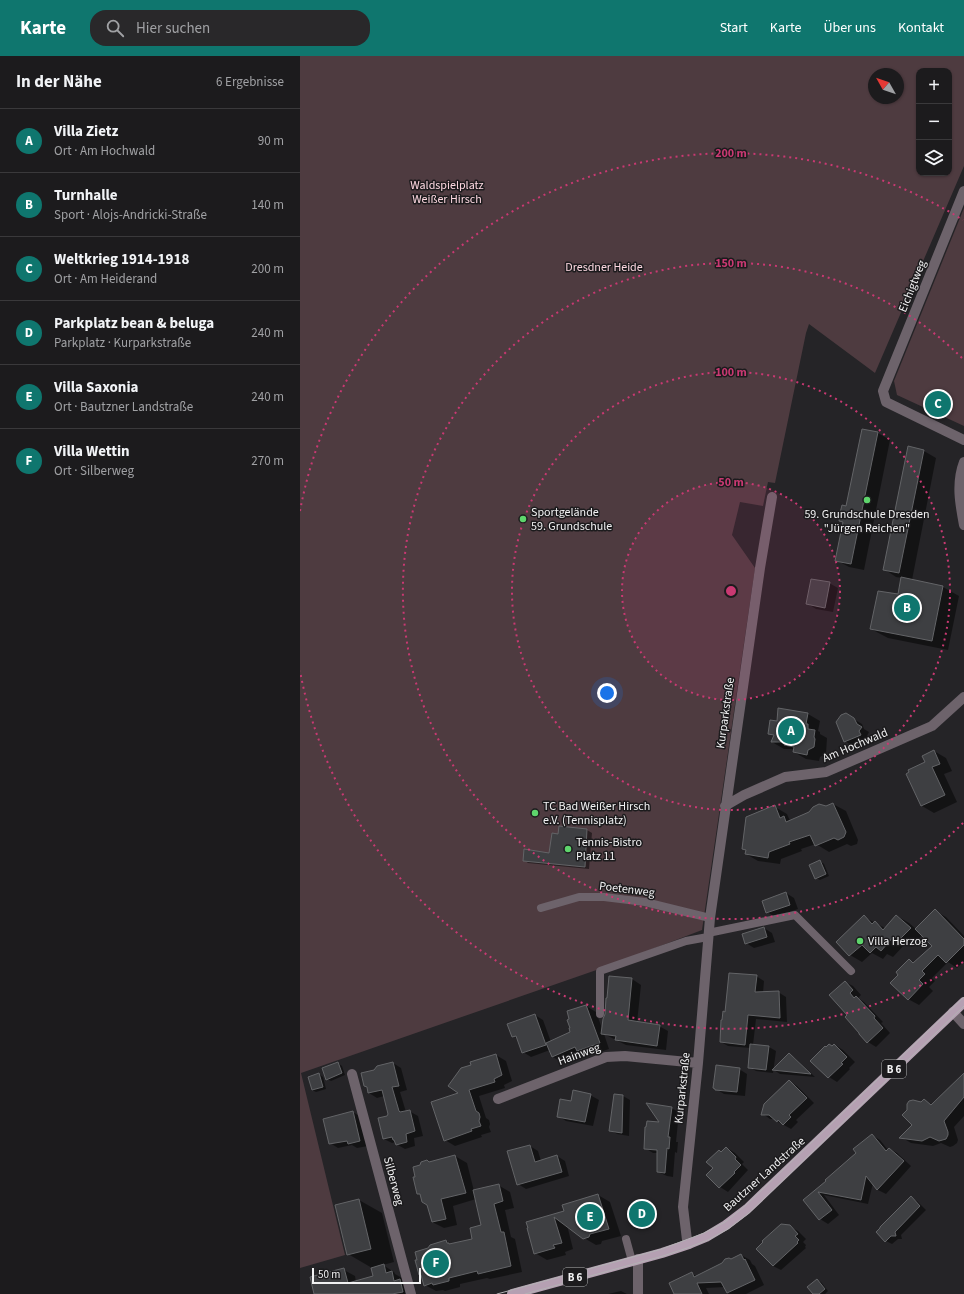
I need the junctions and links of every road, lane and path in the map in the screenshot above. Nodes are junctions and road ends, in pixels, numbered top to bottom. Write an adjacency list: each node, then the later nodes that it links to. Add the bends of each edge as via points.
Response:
1 (964, 191): 2 (street, Eichigtweg, via 884,391 886,402)
2 (964, 440)
3 (964, 462): 5 (street, via 959,501)
4 (772, 497): 7 (street, Kurparkstraße)
5 (964, 526)
6 (964, 697): 7 (street, Am Hochwald, via 932,726 826,772 785,777)
7 (725, 806): 9 (street, Kurparkstraße)
8 (541, 908): 9 (lane, Poetenweg, via 579,897 604,897 645,902)
9 (710, 918): 10 (street, Kurparkstraße)
10 (708, 935): 11 (lane, via 795,915); 14 (lane, via 600,971); 16 (street, Kurparkstraße)
11 (851, 971)
12 (964, 1002): 13 (main road, Bautzner Landstraße / B 6)
13 (953, 1012): 15 (street); 20 (main road, Bautzner Landstraße / B 6, via 747,1210 706,1237)
14 (600, 1014)
15 (964, 1024)
16 (698, 1063): 18 (street, Hainweg, via 625,1056 606,1057); 20 (street, Kurparkstraße, via 683,1207)
17 (352, 1074): 22 (street, Silberweg)
18 (498, 1098)
19 (626, 1239): 21 (lane)
20 (689, 1244): 21 (main road, Bautzner Landstraße / B 6)
21 (635, 1260): 23 (main road, Bautzner Landstraße / B 6); 24 (street)
22 (411, 1294)
23 (512, 1294)
24 (638, 1294)

